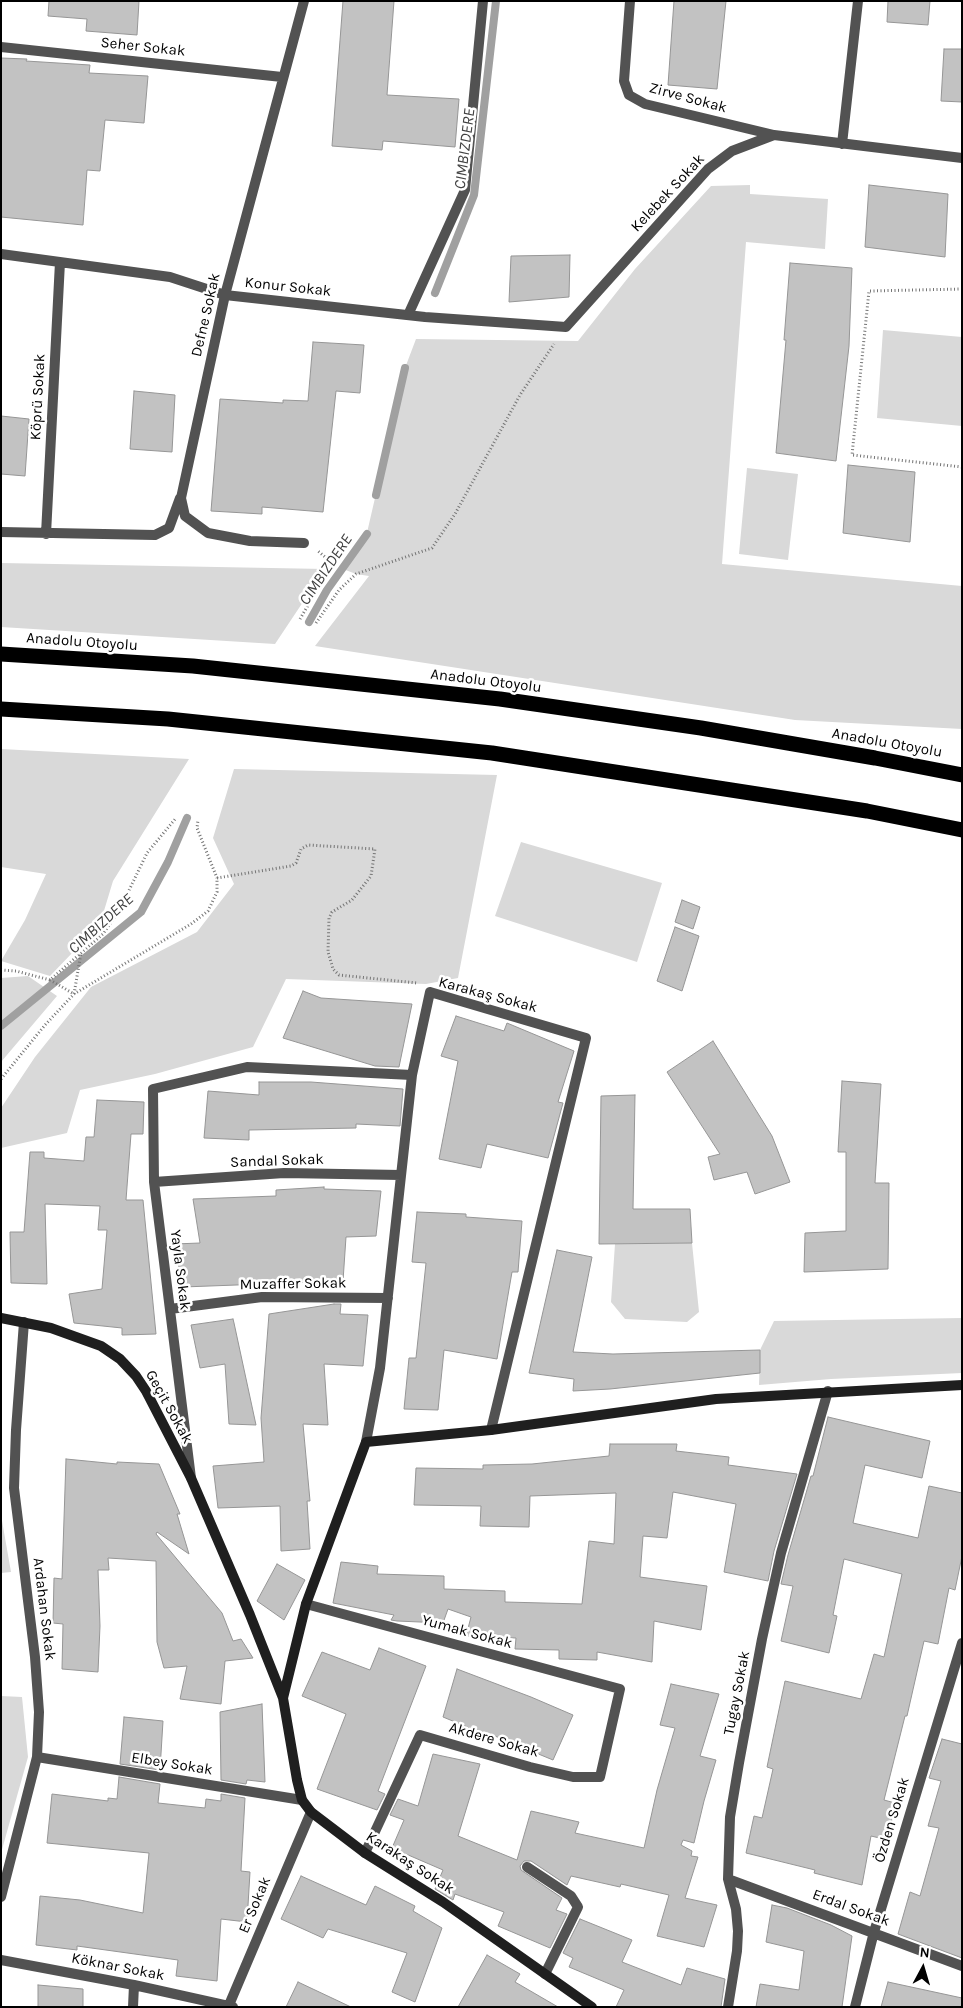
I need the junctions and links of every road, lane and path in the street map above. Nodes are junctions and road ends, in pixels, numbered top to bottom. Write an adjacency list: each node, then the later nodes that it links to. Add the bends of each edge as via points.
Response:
1 (304, 1): 6 (street, Defne Sokak)
2 (483, 1): 14 (street, via 465,190)
3 (630, 1): 7 (street, Zirve Sokak, via 624,81 630,95 645,104)
4 (858, 1): 8 (street)
5 (1, 47): 6 (street, Seher Sokak)
6 (282, 77): 13 (street, Defne Sokak)
7 (774, 135): 8 (street, Kelebek Sokak); 15 (street, Kelebek Sokak, via 732,152 708,169)
8 (842, 144): 9 (street, Kelebek Sokak)
9 (962, 158)
10 (1, 254): 11 (street, Konur Sokak)
11 (60, 262): 13 (street, Konur Sokak, via 170,277); 19 (street, Köprü Sokak)
12 (962, 288): 16 (path, via 869,291 852,455)
13 (225, 295): 14 (street, Konur Sokak); 17 (street, Defne Sokak)
14 (408, 315): 15 (street, Konur Sokak)
15 (566, 327): 22 (path, via 520,395 455,514 432,548 356,574 339,590)
16 (962, 467)
17 (181, 498): 19 (street, via 169,528 155,536); 20 (street, via 185,516 208,533 250,542)
18 (1, 532): 19 (street)
19 (46, 534)
20 (304, 543): 21 (path, via 330,561 331,566)
21 (300, 618)
22 (316, 623)
23 (1, 654): 25 (highway, Anadolu Otoyolu, via 193,666 500,699 700,728)
24 (1, 709): 28 (highway, via 168,720 492,753 867,811)
25 (962, 775)
26 (176, 818): 30 (path, via 147,852 119,911 104,934)
27 (198, 820): 29 (path, via 196,828)
28 (962, 830)
29 (217, 878): 33 (path, via 290,866 296,863 301,849 308,845 375,849 370,876 352,900 332,912 329,918 328,952 333,969 339,975 426,984); 34 (path, via 216,892 208,911)
30 (81, 953): 32 (path); 34 (path)
31 (1, 970): 32 (path)
32 (51, 980): 34 (path)
33 (430, 992): 35 (street, Karakaş Sokak); 45 (street, Karakaş Sokak, via 586,1038)
34 (74, 994): 36 (path)
35 (412, 1075): 37 (street, Karakaş Sokak); 38 (street, Yayla Sokak, via 247,1067 153,1089)
36 (1, 1079)
37 (402, 1175): 38 (street, Sandal Sokak, via 284,1173); 39 (street, Karakaş Sokak)
38 (154, 1182): 40 (street, Yayla Sokak)
39 (388, 1298): 40 (street, Muzaffer Sokak, via 262,1297); 46 (street, Karakaş Sokak, via 380,1368)
40 (170, 1309): 47 (street, Yayla Sokak)
41 (1, 1318): 42 (street, Geçit Sokak)
42 (24, 1322): 47 (street, Geçit Sokak, via 77,1336 101,1346 120,1359 146,1391); 52 (street, Ardahan Sokak, via 14,1488 36,1657)
43 (962, 1385): 44 (street)
44 (828, 1391): 45 (street, via 716,1400); 57 (street, Tugay Sokak, via 781,1553 762,1639 730,1816)
45 (491, 1430): 46 (street)
46 (366, 1442): 48 (street)
47 (192, 1478): 51 (street, Yayla Sokak)
48 (306, 1604): 50 (street, Yumak Sokak); 51 (street)
49 (962, 1643): 59 (street, Özden Sokak)
50 (620, 1690): 55 (street, Akdere Sokak, via 600,1777 572,1776 530,1767 420,1735)
51 (283, 1698): 53 (street, Karakaş Sokak)
52 (37, 1758): 53 (street, Elbey Sokak); 58 (street, Ardahan Sokak)
53 (302, 1800): 54 (street, Karakaş Sokak)
54 (310, 1812): 55 (street, Karakaş Sokak); 64 (street, Er Sokak)
55 (366, 1853): 62 (street, Karakaş Sokak, via 443,1902)
56 (527, 1867): 62 (street, via 571,1896 578,1907)
57 (728, 1879): 59 (street, Erdal Sokak); 67 (street, Tugay Sokak, via 738,1931)
58 (1, 1897)
59 (874, 1932): 61 (street, Erdal Sokak); 68 (street, Özden Sokak)
60 (1, 1960): 63 (street, Köknar Sokak)
61 (962, 1966)
62 (545, 1974): 66 (street, Karakaş Sokak)
63 (134, 1985): 64 (street, Köknar Sokak); 65 (street)
64 (231, 2006)
65 (133, 2007)
66 (592, 2007)
67 (728, 2007)
68 (855, 2007)

